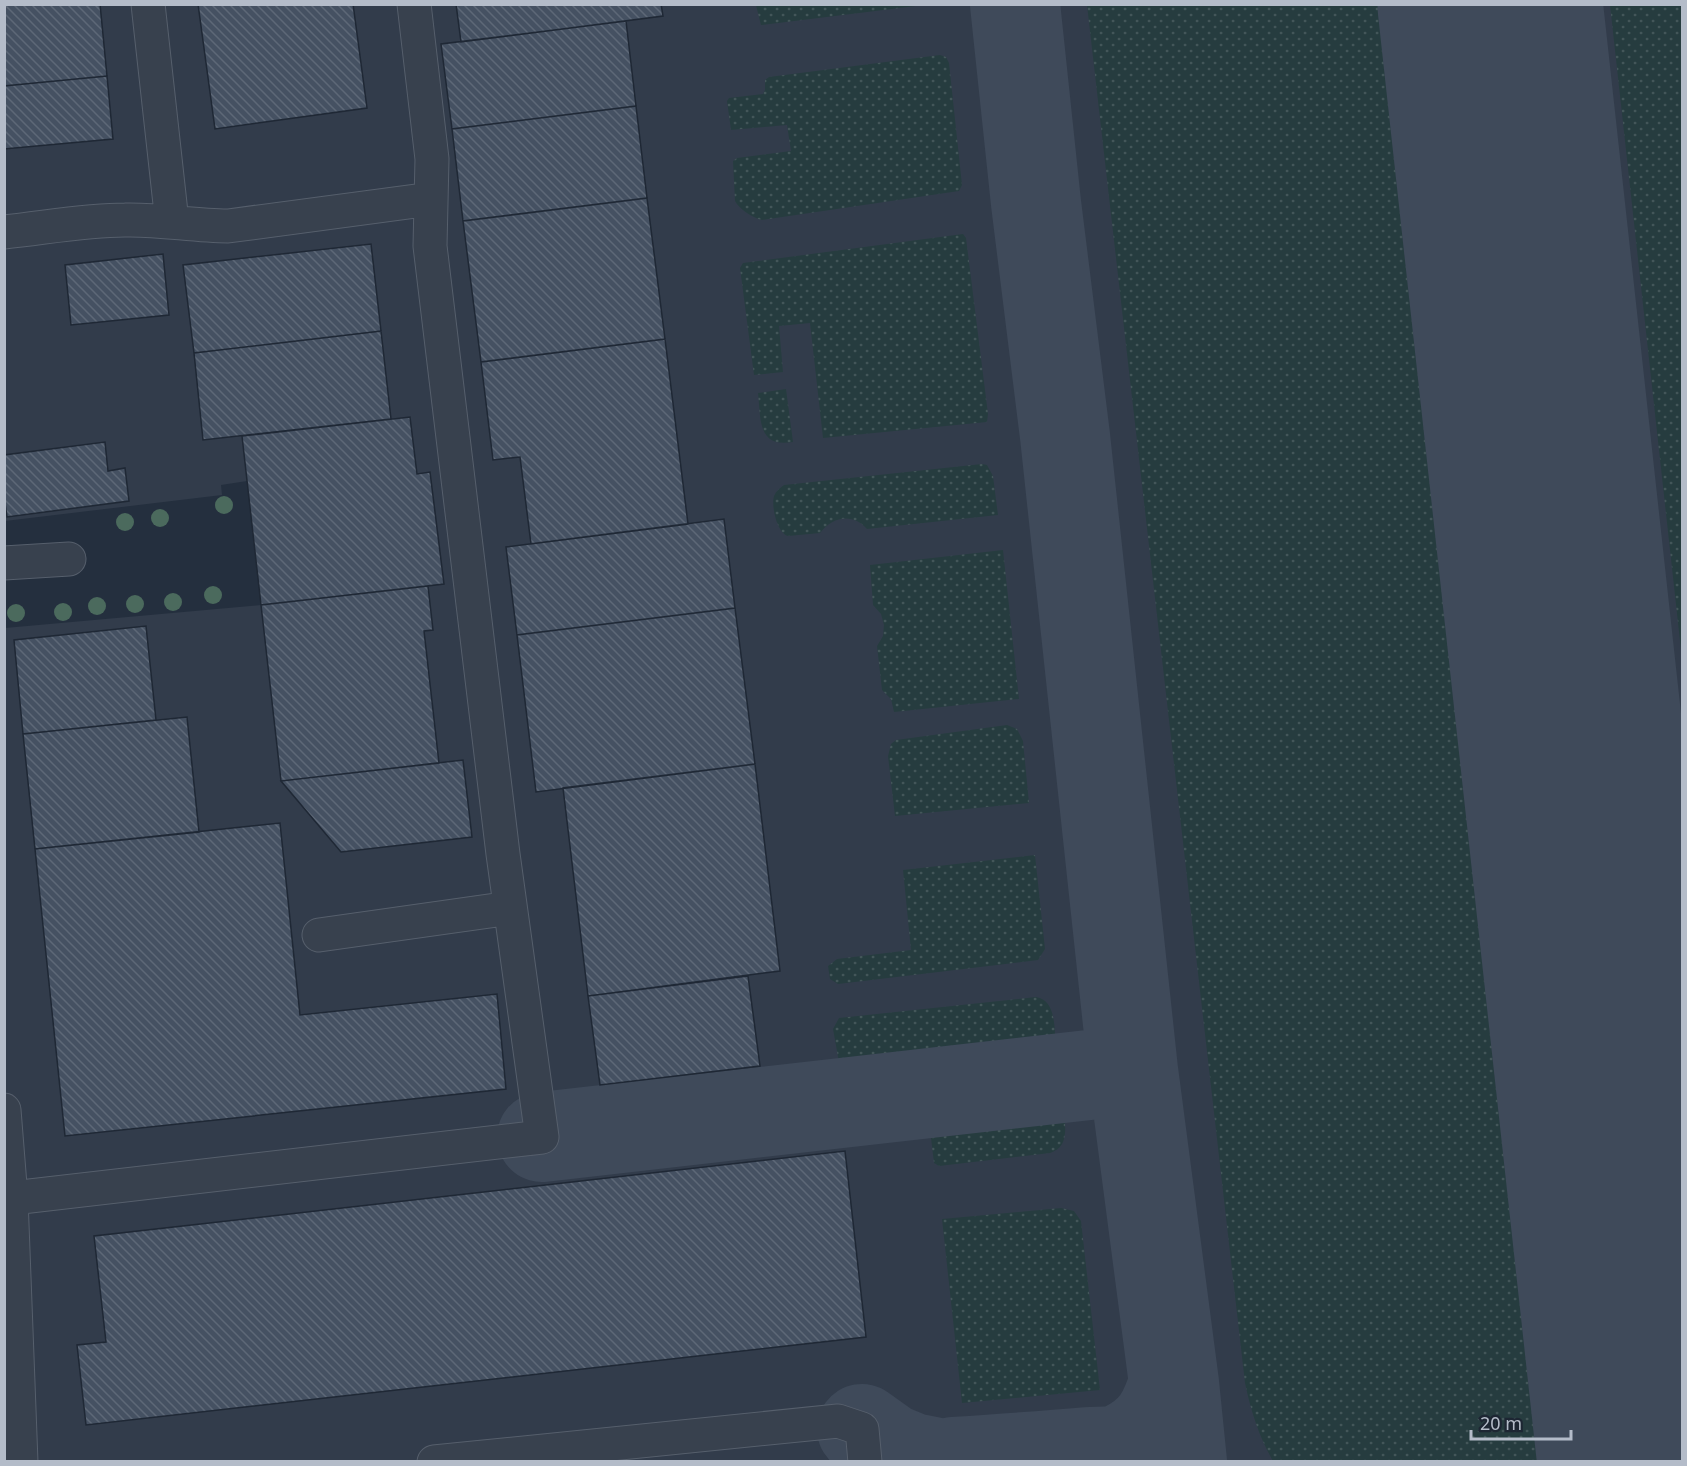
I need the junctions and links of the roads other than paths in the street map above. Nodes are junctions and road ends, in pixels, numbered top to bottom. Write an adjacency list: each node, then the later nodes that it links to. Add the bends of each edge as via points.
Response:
1 (148, 4): 4 (lane)
2 (414, 4): 3 (lane, via 432,159)
3 (430, 200): 4 (lane, via 228,226); 8 (lane, via 430,246)
4 (172, 222): 5 (lane, via 123,220)
5 (4, 232)
6 (69, 559): 7 (lane)
7 (4, 563)
8 (510, 908): 9 (lane); 11 (lane, via 542,1137)
9 (320, 935)
10 (4, 1110): 11 (lane)
11 (8, 1198): 12 (lane)
12 (21, 1461)
13 (434, 1461): 14 (lane, via 838,1421 862,1429)
14 (865, 1461)

